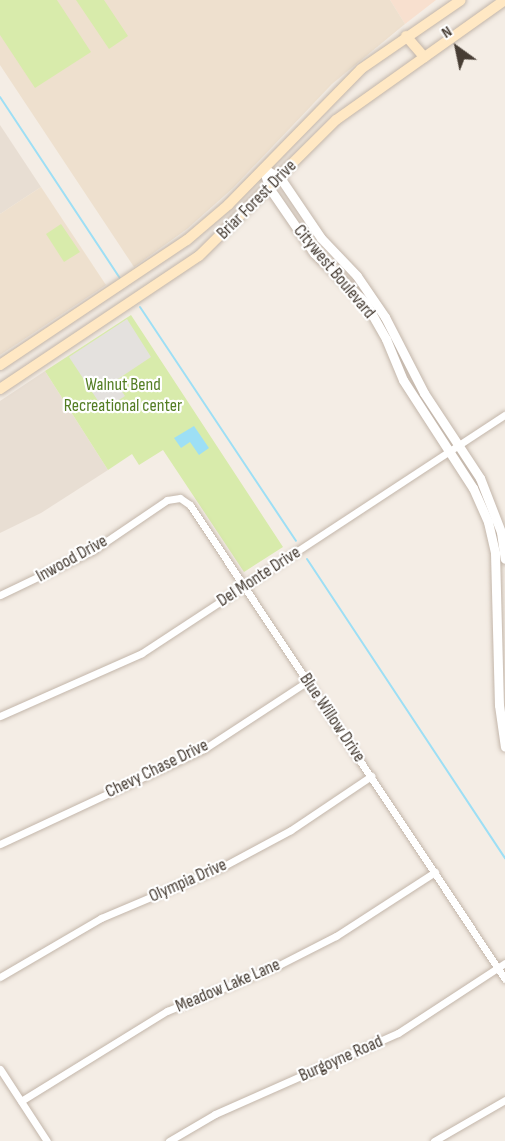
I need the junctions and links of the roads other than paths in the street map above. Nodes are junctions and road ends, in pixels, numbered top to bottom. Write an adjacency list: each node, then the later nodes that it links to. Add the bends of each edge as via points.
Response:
1 (461, 0): 3 (main road, Briar Forest Drive)
2 (505, 0): 4 (main road, Briar Forest Drive)
3 (406, 36): 4 (main road); 5 (main road, Briar Forest Drive, via 326,101)
4 (424, 57): 6 (main road, Briar Forest Drive, via 336,120)
5 (263, 168): 6 (street, Citywest Boulevard); 7 (street, Citywest Boulevard); 8 (main road, Briar Forest Drive)
6 (280, 179): 7 (main road, Briar Forest Drive); 15 (street, Citywest Boulevard, via 321,238 372,296 424,393)
7 (270, 189): 9 (main road, Briar Forest Drive); 16 (street, Citywest Boulevard, via 314,253 364,302 386,339 403,380)
8 (187, 240): 9 (main road); 10 (main road, Briar Forest Drive)
9 (199, 256): 11 (main road, Briar Forest Drive)
10 (88, 307): 11 (main road); 12 (main road, Briar Forest Drive)
11 (100, 323): 13 (main road, Briar Forest Drive)
12 (0, 365)
13 (0, 389)
14 (505, 415): 15 (street, Del Monte Drive)
15 (459, 446): 16 (street, Del Monte Drive); 18 (street, Citywest Boulevard, via 493,505)
16 (449, 452): 19 (street, Del Monte Drive); 23 (street, Citywest Boulevard, via 473,488 488,522 495,553 499,705)
17 (141, 517): 19 (street, Blue Willow Drive, via 167,500 180,498 190,505); 20 (street, Inwood Drive, via 92,551)
18 (505, 559)
19 (244, 587): 21 (street, Blue Willow Drive); 22 (street, Del Monte Drive, via 108,672)
20 (0, 595)
21 (308, 681): 24 (street, Blue Willow Drive); 25 (street, Chevy Chase Drive, via 204,749)
22 (0, 716)
23 (505, 747)
24 (371, 776): 26 (street, Blue Willow Drive); 29 (street, Olympia Drive, via 291,830 222,867 101,918)
25 (0, 844)
26 (435, 872): 28 (street, Blue Willow Drive); 33 (street, Meadow Lake Lane, via 336,936 279,965 167,1011)
27 (505, 963): 28 (street, Burgoyne Road)
28 (498, 968): 30 (street, Blue Willow Drive); 35 (street, Burgoyne Road, via 398,1033 215,1114)
29 (0, 977)
30 (505, 979)
31 (0, 1069): 33 (street)
32 (505, 1100): 36 (street)
33 (21, 1101): 34 (street)
34 (47, 1141)
35 (169, 1141)
36 (434, 1141)

